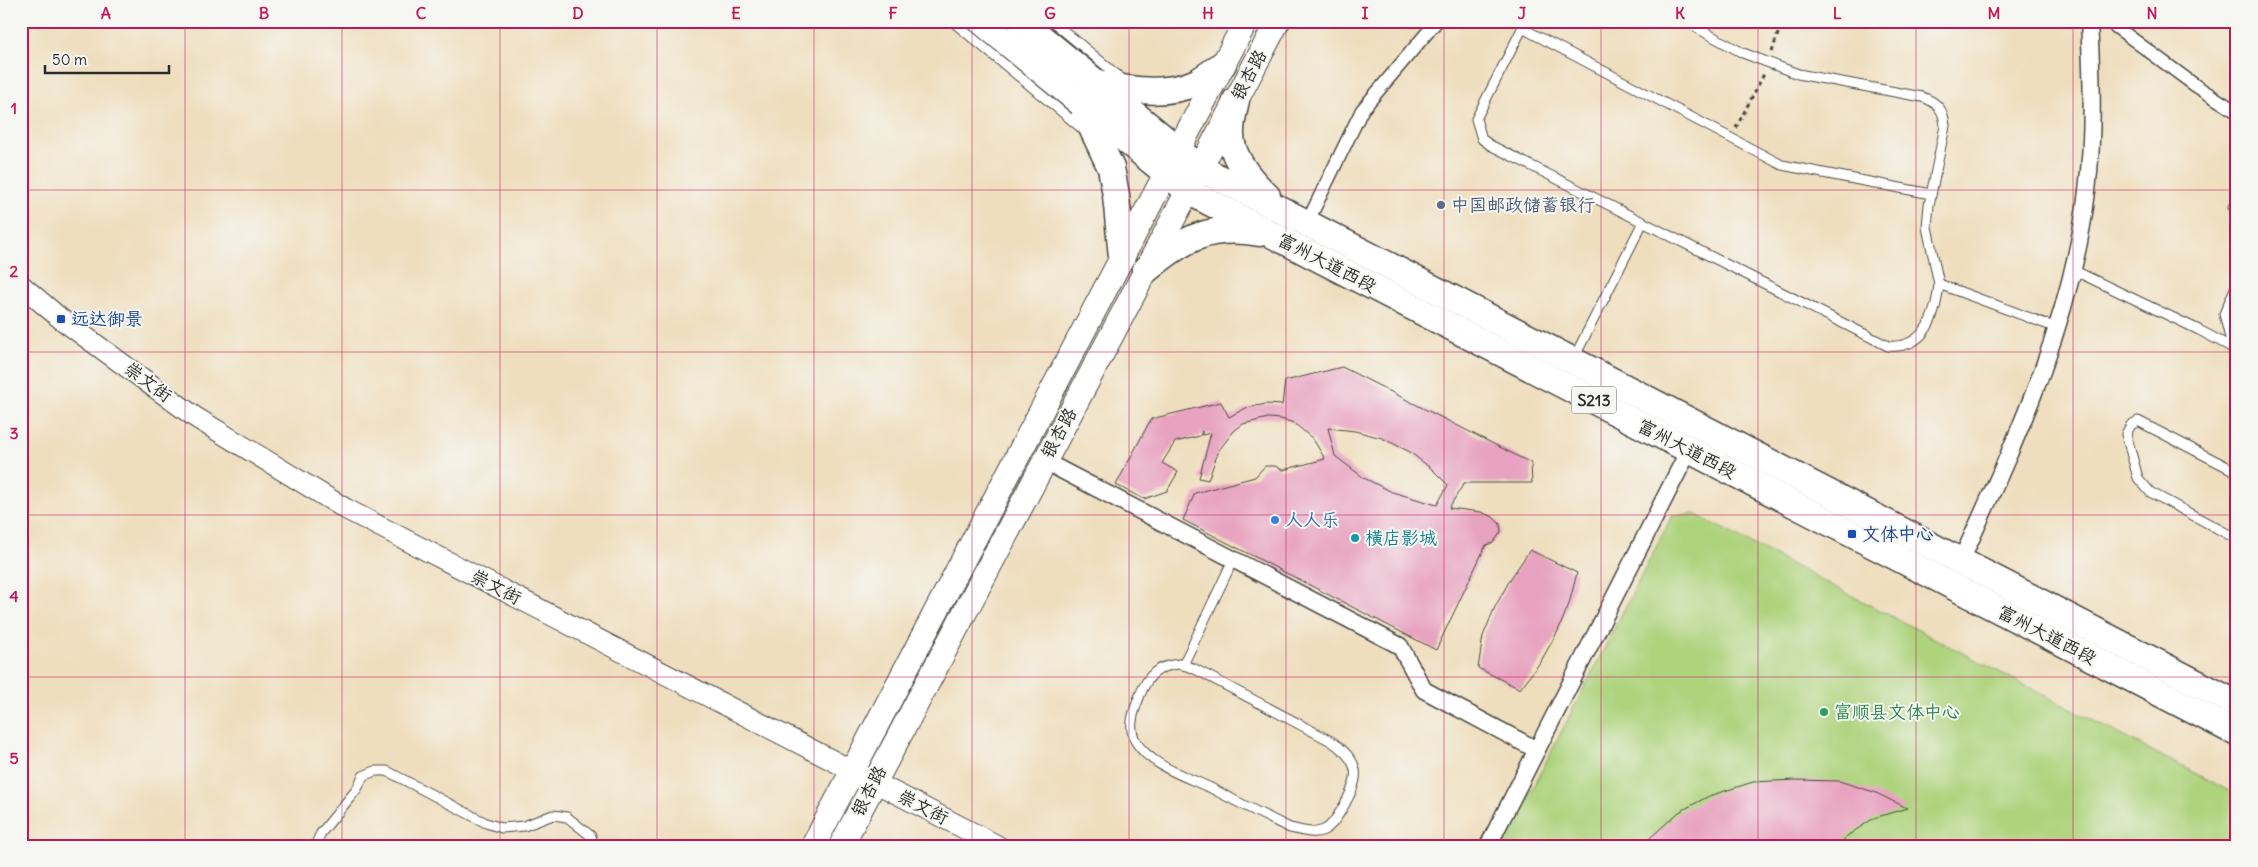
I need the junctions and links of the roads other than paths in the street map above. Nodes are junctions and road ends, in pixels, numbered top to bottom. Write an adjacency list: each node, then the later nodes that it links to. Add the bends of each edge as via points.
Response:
1 (952, 21): 18 (lane)
2 (981, 21): 16 (main road, 富州大道西段 / S213)
3 (1021, 21): 13 (main road, 富州大道西段 / S213)
4 (1052, 21): 14 (lane)
5 (1246, 21): 12 (main road, 银杏路)
6 (1278, 21): 15 (main road, 银杏路)
7 (1438, 21): 26 (street, via 1362,110)
8 (1684, 21): 23 (lane, via 1744,53 1798,74 1932,101 1940,107 1945,126)
9 (2089, 21): 29 (street, via 2093,96 2088,181)
10 (2108, 21): 17 (street)
11 (1524, 24): 23 (lane, via 1782,165); 25 (lane, via 1478,112 1476,120 1482,139)
12 (1223, 64): 14 (main road, via 1198,81 1172,90); 19 (main road, 银杏路)
13 (1094, 82): 14 (main road); 19 (main road, 富州大道西段 / S213)
14 (1135, 90)
15 (1236, 100): 20 (main road, 银杏路); 24 (main road, via 1230,132 1233,150 1255,184)
16 (1080, 103): 18 (main road); 21 (main road, 富州大道西段 / S213)
17 (2237, 112)
18 (1101, 144): 28 (main road, via 1111,168)
19 (1178, 150): 20 (main road, 富州大道西段 / S213); 21 (main road, 银杏路)
20 (1200, 168): 22 (main road, 银杏路); 24 (main road, 富州大道西段 / S213)
21 (1166, 174): 22 (main road, 富州大道西段 / S213); 28 (main road, 银杏路)
22 (1188, 191): 27 (main road, 富州大道西段 / S213); 30 (main road, 银杏路)
23 (1931, 194): 31 (lane, via 1927,227)
24 (1282, 210): 26 (main road, 富州大道西段 / S213)
25 (1642, 222): 31 (lane, via 1888,346 1901,347 1922,334 1932,318); 36 (lane)
26 (1307, 223): 36 (main road, 富州大道西段 / S213)
27 (1273, 235): 30 (main road, via 1220,230 1197,236 1180,244); 38 (main road, 富州大道西段 / S213)
28 (1122, 257): 48 (main road, 银杏路)
29 (2073, 270): 34 (street); 35 (lane)
30 (1145, 271): 39 (main road, 银杏路)
31 (1939, 284): 34 (lane)
32 (2237, 284): 35 (lane, via 2224,314)
33 (21, 285): 48 (street, 崇文街, via 61,319 195,417 346,509)
34 (2057, 328): 43 (street, via 2017,437)
35 (2231, 347): 37 (lane)
36 (1573, 360): 43 (main road, 富州大道西段 / S213)
37 (2237, 366)
38 (1689, 450): 46 (main road, 富州大道西段 / S213); 47 (street)
39 (1044, 461): 42 (street); 49 (main road, 银杏路)
40 (2237, 472): 41 (lane, via 2138,421 2126,434 2138,478 2150,492)
41 (2237, 539)
42 (1233, 560): 44 (lane); 47 (street, via 1400,646 1424,690)
43 (1961, 561): 45 (main road, 富州大道西段 / S213)
44 (1183, 665): 44 (lane, via 1164,665 1151,675 1142,689 1132,715 1136,742 1156,761 1290,828 1311,833 1326,830 1353,790 1356,775 1353,761 1345,750)
45 (2237, 704)
46 (2237, 733)
47 (1536, 750): 57 (street)
48 (852, 770): 49 (street, 崇文街); 54 (main road, 银杏路)
49 (874, 782): 55 (main road, 银杏路); 56 (street, 崇文街)
50 (21, 841): 51 (lane)
51 (31, 846)
52 (315, 846): 53 (lane, via 363,776 387,771 486,823 502,828 524,826 553,815 567,817 591,836)
53 (593, 846)
54 (813, 846)
55 (841, 846)
56 (998, 846)
57 (1488, 846)

